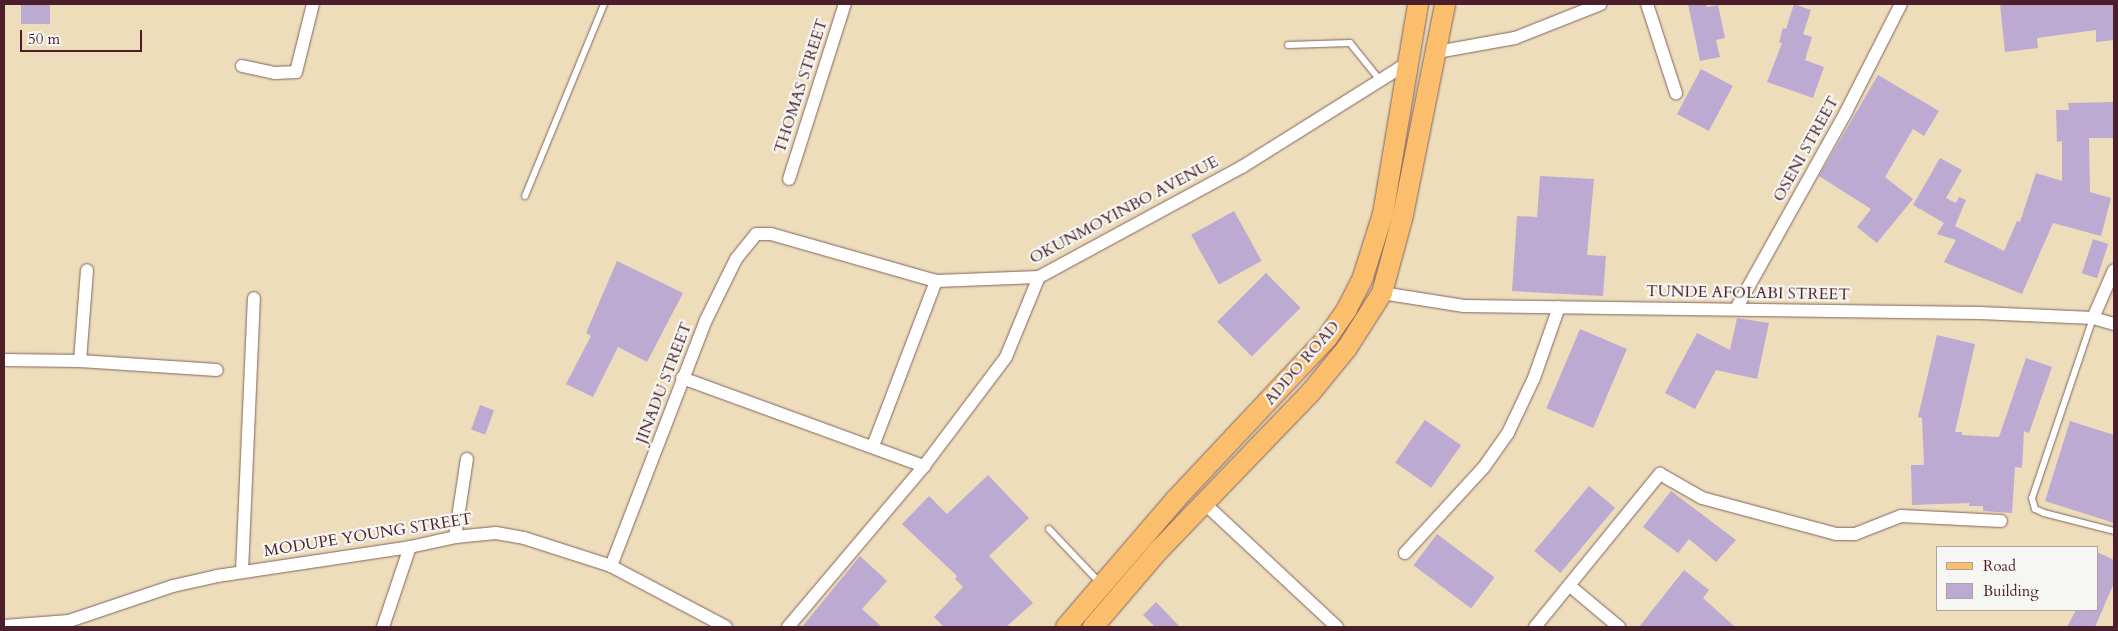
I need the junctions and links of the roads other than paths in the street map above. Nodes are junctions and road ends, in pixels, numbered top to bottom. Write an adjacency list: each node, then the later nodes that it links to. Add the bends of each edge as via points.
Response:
1 (312, 4): 12 (street, via 296,72 275,73)
2 (604, 4): 16 (lane)
3 (845, 4): 15 (street, THOMAS STREET)
4 (1418, 4): 11 (main road, ADDO ROAD)
5 (1445, 4): 10 (main road, ADDO ROAD)
6 (1601, 4): 10 (street, via 1515,38)
7 (1647, 4): 14 (street)
8 (1901, 4): 25 (street, OSENI STREET, via 1846,112)
9 (1288, 45): 13 (lane, via 1350,42)
10 (1437, 52): 22 (main road, ADDO ROAD, via 1403,215)
11 (1408, 62): 13 (street, OKUNMOYINBO AVENUE); 44 (main road, ADDO ROAD, via 1383,214 1363,277 1347,310 1326,338 1176,499)
12 (242, 66)
13 (1380, 80): 20 (street, OKUNMOYINBO AVENUE, via 1242,167)
14 (1676, 93)
15 (789, 179)
16 (525, 196)
17 (771, 234): 21 (street, OKUNMOYINBO AVENUE); 31 (street, JINADU STREET, via 756,234 736,259)
18 (87, 270): 29 (street)
19 (2114, 270): 26 (street)
20 (1039, 277): 21 (street, OKUNMOYINBO AVENUE); 34 (street, via 1006,357)
21 (936, 280): 32 (street)
22 (1382, 293): 24 (street, TUNDE AFOLABI STREET, via 1464,306); 35 (main road, ADDO ROAD, via 1347,348 1311,392)
23 (254, 298): 43 (street)
24 (1559, 307): 25 (street, TUNDE AFOLABI STREET); 41 (street, via 1534,378 1508,433 1484,467)
25 (1736, 309): 26 (street, TUNDE AFOLABI STREET)
26 (2093, 318): 27 (street, TUNDE AFOLABI STREET); 38 (lane, via 2032,498 2035,509 2044,513)
27 (2114, 324)
28 (4, 360): 29 (street)
29 (80, 361): 30 (street)
30 (216, 370)
31 (682, 378): 32 (street); 42 (street, JINADU STREET)
32 (873, 446): 34 (street)
33 (467, 459): 39 (street)
34 (924, 466): 50 (street)
35 (1204, 503): 52 (main road, ADDO ROAD); 53 (street)
36 (2000, 521): 45 (street, via 1901,516 1855,534 1836,534 1702,498 1660,474)
37 (1048, 529): 44 (lane)
38 (2114, 531)
39 (454, 537): 40 (street, MODUPE YOUNG STREET); 42 (street, MODUPE YOUNG STREET, via 496,533 524,538)
40 (410, 547): 43 (street, MODUPE YOUNG STREET); 48 (street)
41 (1405, 553)
42 (611, 566): 49 (street, MODUPE YOUNG STREET)
43 (242, 571): 46 (street, MODUPE YOUNG STREET, via 173,586)
44 (1102, 585): 51 (main road, ADDO ROAD)
45 (1570, 586): 54 (street); 55 (street)
46 (69, 624): 47 (street, MODUPE YOUNG STREET)
47 (4, 626)
48 (383, 627)
49 (726, 627)
50 (788, 627)
51 (1066, 627)
52 (1093, 627)
53 (1336, 627)
54 (1535, 627)
55 (1619, 627)

